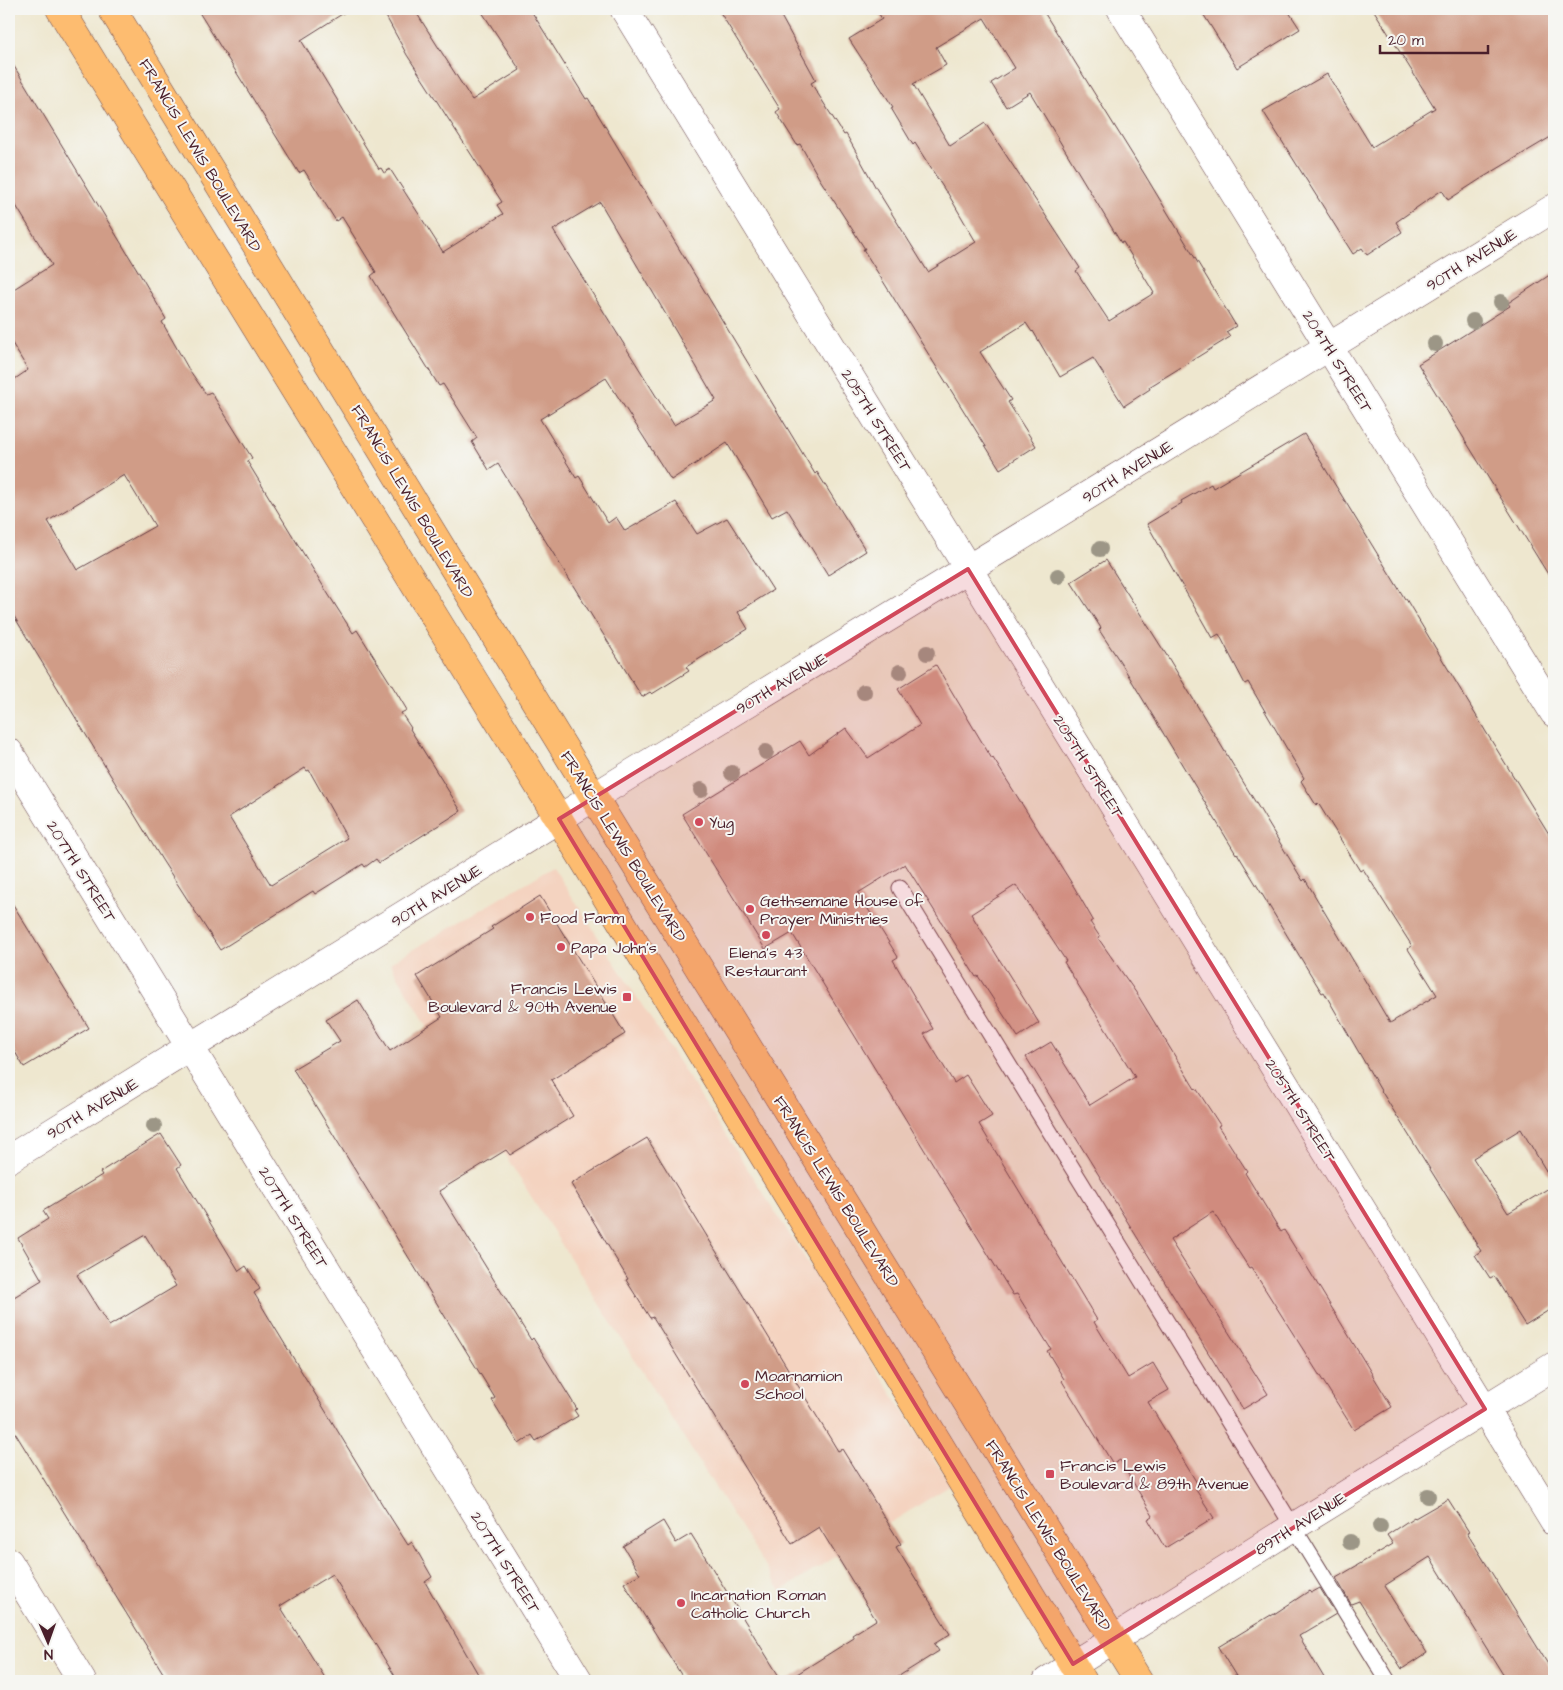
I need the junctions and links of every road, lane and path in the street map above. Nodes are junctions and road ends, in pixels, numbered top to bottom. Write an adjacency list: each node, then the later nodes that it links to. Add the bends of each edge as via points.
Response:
1 (60, 9): 11 (main road)
2 (112, 9): 10 (main road, FRANCIS LEWIS BOULEVARD)
3 (624, 9): 7 (street, 205TH STREET)
4 (1121, 9): 6 (street, 204TH STREET)
5 (1554, 208): 6 (street, 90TH AVENUE)
6 (1329, 347): 7 (street, 90TH AVENUE); 8 (street, 204TH STREET)
7 (968, 569): 10 (street, 90TH AVENUE); 16 (street, 205TH STREET)
8 (1554, 713)
9 (9, 752): 13 (street, 207TH STREET)
10 (594, 797): 11 (street, 90TH AVENUE); 20 (main road, FRANCIS LEWIS BOULEVARD)
11 (559, 819): 13 (street, 90TH AVENUE); 21 (main road)
12 (900, 888): 18 (lane)
13 (190, 1048): 14 (street, 90TH AVENUE); 23 (street, 207TH STREET)
14 (9, 1159)
15 (1554, 1366): 16 (street, 89TH AVENUE)
16 (1485, 1409): 17 (street, 205TH STREET); 18 (street, 89TH AVENUE)
17 (1554, 1522)
18 (1293, 1526): 20 (street, 89TH AVENUE); 26 (lane)
19 (9, 1562): 22 (street)
20 (1113, 1639): 21 (street, 89TH AVENUE); 25 (main road, FRANCIS LEWIS BOULEVARD)
21 (1078, 1673): 24 (street, 89TH AVENUE)
22 (82, 1681)
23 (579, 1681)
24 (1047, 1681)
25 (1139, 1681)
26 (1388, 1681)

